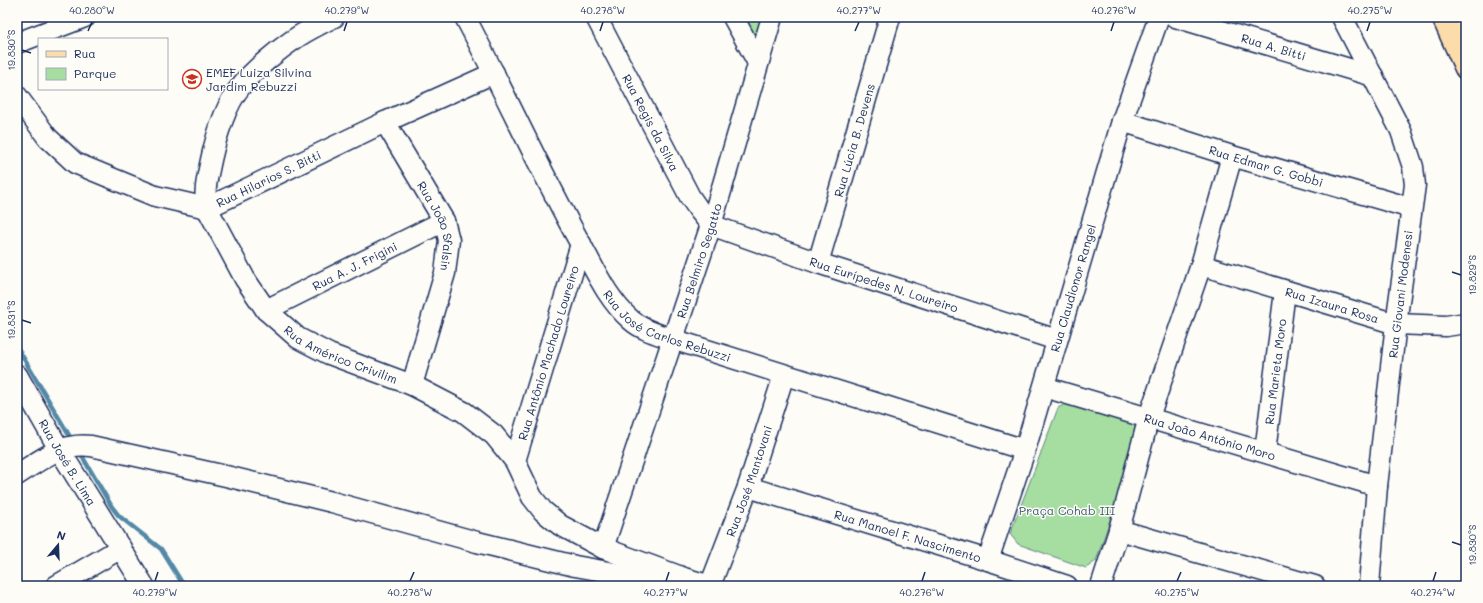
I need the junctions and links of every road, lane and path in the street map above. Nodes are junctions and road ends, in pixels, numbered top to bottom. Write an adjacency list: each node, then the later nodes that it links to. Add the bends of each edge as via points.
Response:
1 (85, 17): 14 (street)
2 (334, 17): 23 (street, Rua Américo Crivilim, via 298,36 240,86 228,106 214,148 207,180)
3 (465, 17): 17 (street, Rua José Carlos Rebuzzi)
4 (596, 17): 26 (street, Rua Regis da Silva, via 690,197)
5 (733, 17): 15 (street)
6 (772, 17): 15 (street, Rua Belmiro Segatto)
7 (890, 17): 28 (street, Rua Lúcia B. Devens)
8 (1159, 17): 20 (street, Rua Claudionor Rangel)
9 (1175, 17): 18 (street, Rua A. Bitti)
10 (1342, 17): 18 (street, Rua Giovani Modenesi)
11 (1443, 17): 16 (main road)
12 (1456, 17): 13 (street)
13 (1466, 21)
14 (17, 43)
15 (758, 63): 26 (street, Rua Belmiro Segatto)
16 (1466, 68)
17 (494, 73): 21 (street, Rua Hilarios S. Bitti); 27 (street, Rua José Carlos Rebuzzi)
18 (1373, 76): 24 (street, Rua Giovani Modenesi, via 1401,131 1413,167 1415,185)
19 (17, 96): 23 (street, Rua Hilarios S. Bitti, via 48,138 76,163 155,196)
20 (1122, 121): 22 (street, Rua Edmar G. Gobbi); 35 (street, Rua Claudionor Rangel)
21 (385, 122): 23 (street, Rua Hilarios S. Bitti); 25 (street, Rua João Sfalsin)
22 (1232, 156): 24 (street, Rua Edmar G. Gobbi); 29 (street)
23 (207, 208): 31 (street, Rua Américo Crivilim, via 245,279)
24 (1411, 208): 33 (street, Rua Giovani Modenesi)
25 (444, 221): 31 (street, Rua A. J. Frigini); 38 (street, Rua João Sfalsin, via 449,240 444,273)
26 (711, 225): 28 (street, Rua Eurípedes N. Loureiro); 34 (street, Rua Belmiro Segatto)
27 (580, 244): 34 (street, Rua José Carlos Rebuzzi, via 596,274 631,320 651,332); 44 (street, Rua Antônio Machado Loureiro)
28 (818, 263): 35 (street, Rua Eurípedes N. Loureiro)
29 (1201, 265): 30 (street, Rua Izaura Rosa); 40 (street)
30 (1285, 291): 33 (street, Rua Izaura Rosa); 43 (street, Rua Marieta Moro)
31 (266, 310): 38 (street, Rua Américo Crivilim, via 298,338 329,354)
32 (1466, 323): 33 (street, Rua Izaura Rosa, via 1446,326)
33 (1396, 324): 46 (street, Rua Giovani Modenesi)
34 (672, 339): 37 (street, Rua José Carlos Rebuzzi); 50 (street, Rua Belmiro Segatto)
35 (1057, 340): 39 (street, Rua Claudionor Rangel)
36 (17, 375): 41 (street, Rua José B. Lima)
37 (784, 375): 42 (street, Rua José Carlos Rebuzzi); 47 (street, Rua José Mantovani)
38 (412, 385): 44 (street, Rua Américo Crivilim, via 464,412 494,435)
39 (1044, 387): 40 (street, Rua João Antônio Moro); 42 (street, Rua Claudionor Rangel)
40 (1149, 417): 43 (street, Rua João Antônio Moro); 48 (street)
41 (59, 449): 45 (street); 49 (street, Rua José B. Lima); 52 (street, via 72,445 91,446 226,476 575,566 631,576)
42 (1025, 450): 51 (street, Rua Claudionor Rangel)
43 (1265, 452): 46 (street, Rua João Antônio Moro)
44 (515, 461): 50 (street, Rua Américo Crivilim, via 532,497 542,511 560,525)
45 (17, 475)
46 (1377, 486): 59 (street, Rua Giovani Modenesi)
47 (748, 487): 51 (street, Rua Manoel F. Nascimento); 55 (street, Rua José Mantovani)
48 (1119, 530): 57 (street); 58 (street)
49 (121, 548): 53 (street); 54 (street, Rua José B. Lima)
50 (603, 548): 52 (street, Rua Américo Crivilim)
51 (988, 560): 56 (street, Rua Manoel F. Nascimento)
52 (684, 578): 55 (street, Rua Américo Crivilim)
53 (56, 586)
54 (144, 586)
55 (711, 586)
56 (1068, 586)
57 (1101, 586)
58 (1315, 586)
59 (1369, 586)

